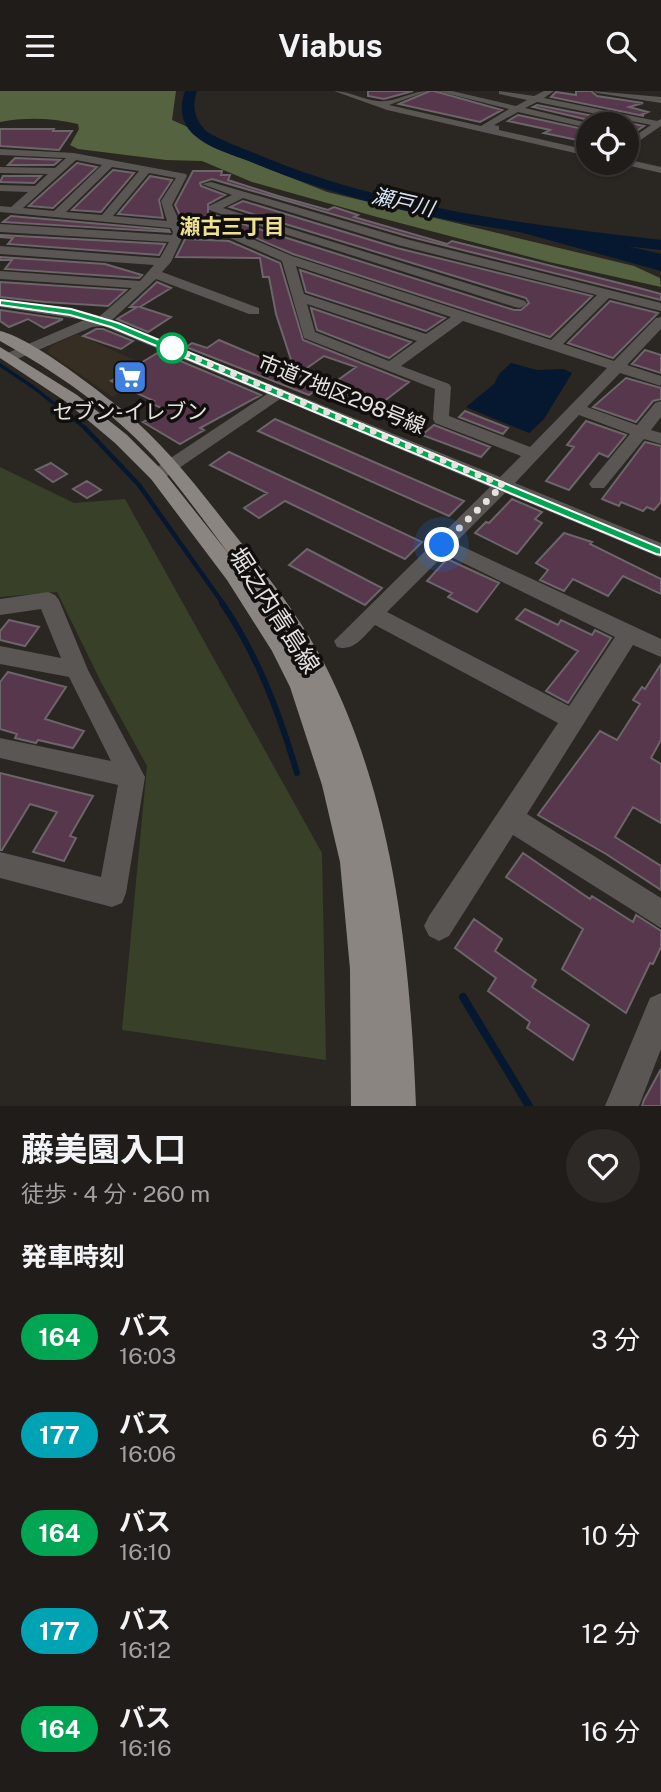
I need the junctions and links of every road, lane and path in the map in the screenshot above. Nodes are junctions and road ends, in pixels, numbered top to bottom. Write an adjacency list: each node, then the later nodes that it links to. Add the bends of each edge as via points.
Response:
1 (338, 91): 10 (street)
2 (424, 91): 8 (street)
3 (441, 91): 13 (street)
4 (550, 91): 7 (street)
5 (597, 91): 9 (street)
6 (502, 92): 7 (street)
7 (538, 98): 11 (street); 13 (street)
8 (398, 99): 10 (street); 14 (street)
9 (661, 100)
10 (379, 105): 27 (street)
11 (582, 107): 12 (street, via 589,103 590,95); 18 (street)
12 (642, 108)
13 (519, 109): 15 (street); 20 (street, via 485,126)
14 (454, 112)
15 (551, 117): 16 (street); 17 (street)
16 (540, 122)
17 (576, 122)
18 (660, 123): 23 (street)
19 (528, 127): 20 (street)
20 (516, 133): 25 (street)
21 (563, 135): 25 (street)
22 (639, 135): 23 (street)
23 (645, 136): 24 (street)
24 (639, 139)
25 (553, 141): 26 (street)
26 (576, 146)
27 (576, 147)
28 (0, 150): 29 (street)
29 (74, 156): 30 (street); 35 (street)
30 (111, 162): 32 (street); 42 (street)
31 (639, 165): 34 (street)
32 (148, 169): 43 (street); 46 (street, via 181,176 165,201)
33 (0, 170): 35 (street)
34 (661, 170)
35 (57, 171): 38 (street)
36 (207, 184): 39 (street)
37 (0, 188): 38 (street)
38 (37, 189): 41 (street)
39 (243, 194): 44 (street); 47 (street, via 214,208)
40 (0, 209): 41 (street)
41 (15, 209): 42 (street)
42 (58, 213): 43 (street)
43 (105, 218): 46 (street)
44 (345, 225): 47 (street); 56 (street)
45 (0, 227): 46 (street)
46 (177, 232): 49 (street, via 232,235); 50 (street)
47 (316, 241): 49 (street); 51 (street)
48 (0, 250): 50 (street)
49 (286, 259): 55 (street); 58 (street)
50 (165, 262): 52 (street)
51 (413, 271): 55 (street); 56 (street)
52 (156, 274): 54 (street); 61 (street)
53 (0, 275): 54 (street)
54 (143, 285): 64 (street)
55 (383, 291): 62 (street)
56 (536, 292): 57 (street); 65 (street)
57 (607, 293): 60 (street); 69 (street)
58 (297, 296): 67 (street); 72 (street, via 309,335)
59 (0, 303): 64 (street, 市道7地区298号線, via 71,312)
60 (661, 307)
61 (254, 311)
62 (461, 316): 65 (street); 67 (street)
63 (661, 321): 68 (street)
64 (104, 322): 71 (street, via 89,323); 75 (street, 市道7地区298号線)
65 (495, 327): 69 (street)
66 (0, 335): 71 (main road, 堀之内青島線)
67 (428, 339): 72 (street)
68 (641, 341): 70 (street); 73 (street)
69 (553, 346): 73 (street)
70 (661, 347)
71 (12, 352): 81 (main road, 堀之内青島線)
72 (391, 366): 80 (street, via 443,387 441,419)
73 (617, 367): 74 (street); 77 (street)
74 (661, 381)
75 (279, 393): 81 (street); 83 (street, 市道7地区298号線)
76 (661, 406): 78 (street)
77 (577, 409): 78 (street); 80 (street)
78 (640, 431): 79 (street); 82 (street)
79 (661, 439)
80 (533, 454): 83 (street)
81 (164, 471): 101 (main road, 堀之内青島線, via 281,647 302,687 335,785 354,862 360,916); 102 (main road, 堀之内青島線, via 250,567 296,634 324,686 356,773 377,856 393,966)
82 (598, 484)
83 (503, 485): 84 (street); 85 (street, 市道7地区298号線)
84 (442, 545): 87 (street); 88 (street)
85 (661, 551)
86 (0, 607): 92 (street, via 48,600)
87 (373, 614): 89 (street); 93 (street)
88 (629, 634): 90 (street); 93 (street)
89 (345, 641)
90 (661, 649)
91 (0, 655): 92 (street)
92 (77, 670): 95 (street)
93 (574, 720): 96 (street)
94 (0, 748): 95 (street)
95 (132, 777): 97 (street, via 112,893)
96 (510, 818): 98 (street); 99 (street)
97 (0, 865)
98 (661, 914)
99 (439, 926)
100 (661, 1009): 103 (street)
101 (368, 1106)
102 (399, 1106)
103 (621, 1106)

